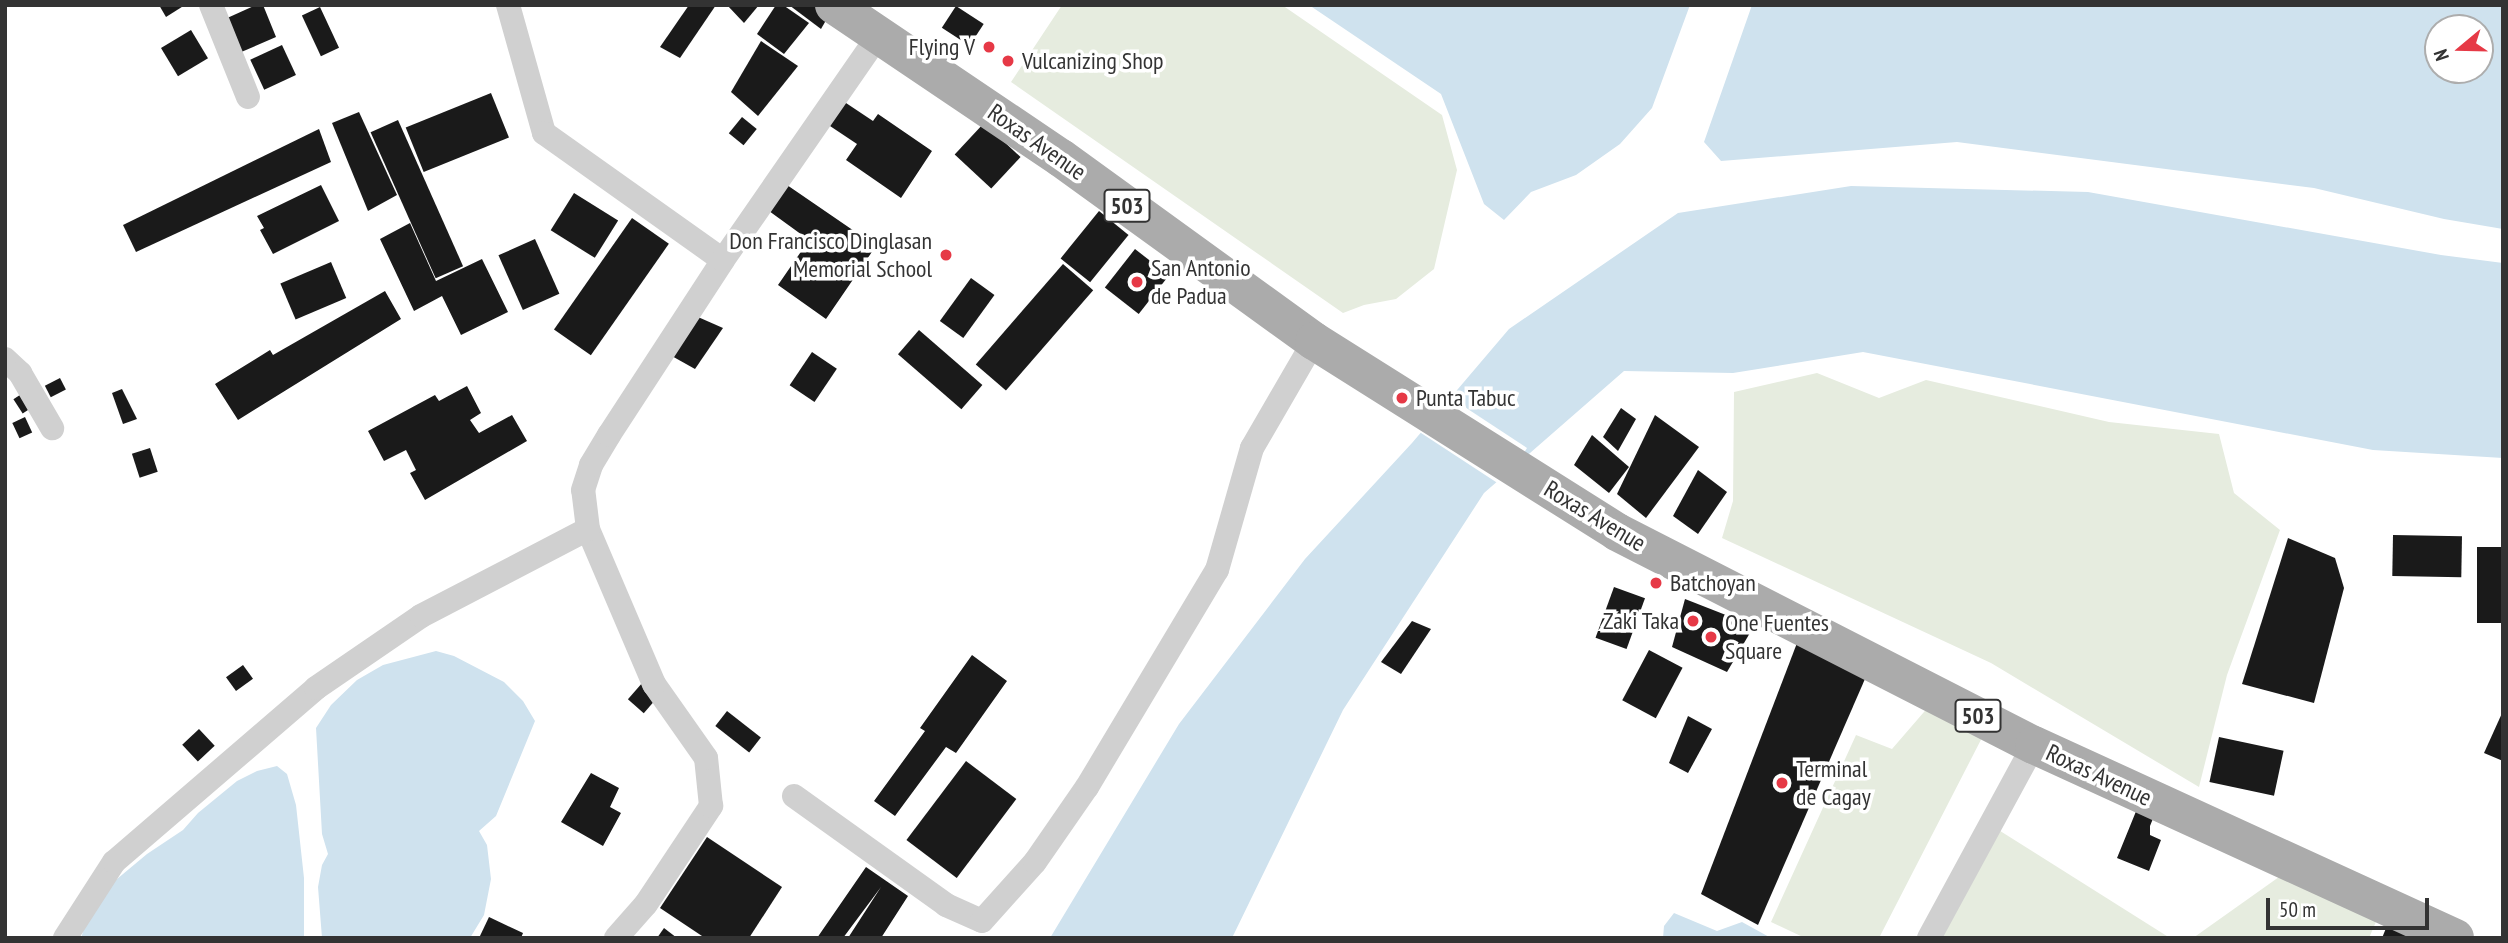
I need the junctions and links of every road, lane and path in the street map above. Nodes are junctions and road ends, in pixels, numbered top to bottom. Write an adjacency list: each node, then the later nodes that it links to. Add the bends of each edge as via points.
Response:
1 (211, 5): 5 (street)
2 (508, 5): 6 (street, via 544,133)
3 (834, 5): 4 (main road, Roxas Avenue / 503)
4 (879, 34): 6 (street); 7 (main road, Roxas Avenue / 503, via 1061,158)
5 (248, 97)
6 (723, 260): 10 (street, via 591,465 583,490)
7 (1314, 341): 11 (main road, Roxas Avenue / 503, via 1617,532); 12 (street, via 1252,448 1217,570 1087,786 1035,862 982,921 946,905)
8 (5, 359): 9 (street, via 20,373)
9 (52, 428)
10 (588, 529): 13 (street, via 421,616 316,688 114,862); 14 (street, via 654,684 706,758 711,806 646,904)
11 (2034, 745): 15 (street); 16 (main road, Roxas Avenue / 503)
12 (794, 796)
13 (65, 938)
14 (616, 938)
15 (1929, 938)
16 (2455, 938)

